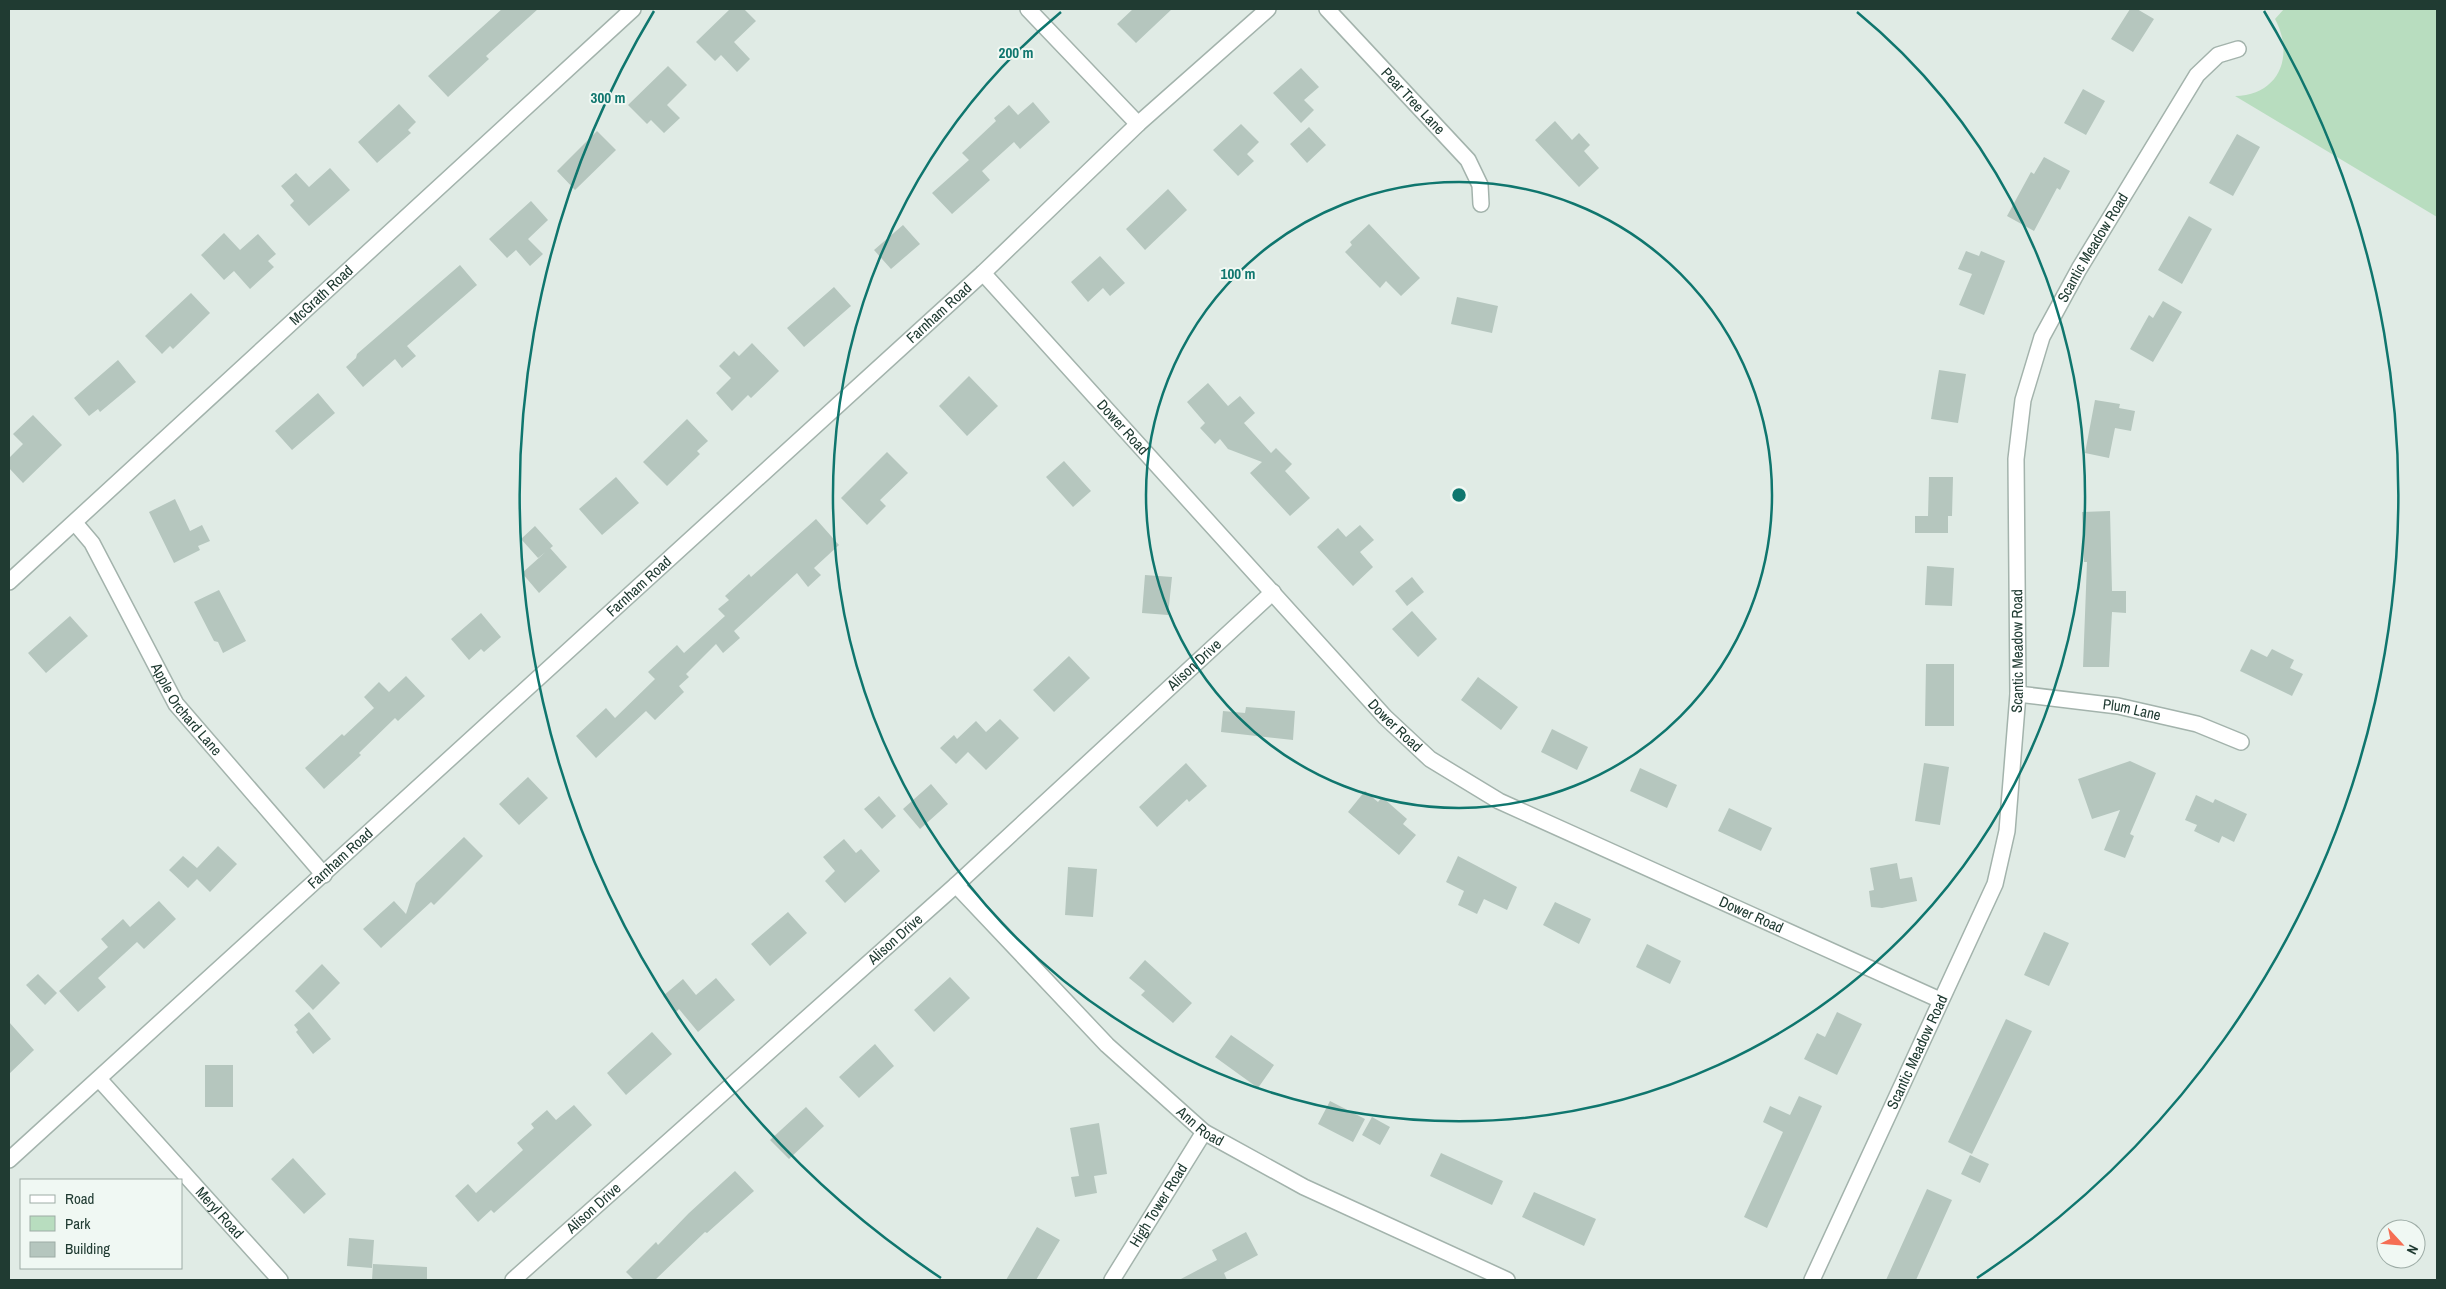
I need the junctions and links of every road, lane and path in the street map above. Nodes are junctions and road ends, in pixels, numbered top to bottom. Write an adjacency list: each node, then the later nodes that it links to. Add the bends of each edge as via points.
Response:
1 (633, 9): 9 (street, McGrath Road)
2 (1028, 9): 6 (street)
3 (1268, 9): 6 (street, Farnham Road)
4 (1327, 9): 7 (street, Pear Tree Lane, via 1468,160 1480,185)
5 (2238, 49): 12 (street, Scantic Meadow Road, via 2218,55 2197,75 2079,269 2042,337 2023,400 2016,459)
6 (1138, 124): 8 (street, Farnham Road)
7 (1481, 204)
8 (983, 273): 11 (street, Dower Road); 14 (street, Farnham Road)
9 (75, 523): 10 (street, McGrath Road); 14 (street, Apple Orchard Lane, via 92,543 176,704)
10 (9, 582)
11 (1273, 592): 15 (street, Alison Drive); 16 (street, Dower Road, via 1398,729 1430,759 1499,801)
12 (2018, 694): 13 (street, Plum Lane, via 2118,706 2197,724); 16 (street, Scantic Meadow Road, via 2007,831 1995,884)
13 (2241, 742)
14 (324, 875): 17 (street, Farnham Road)
15 (956, 885): 18 (street, Ann Road, via 1107,1045); 21 (street, Alison Drive)
16 (1940, 1000): 24 (street, Scantic Meadow Road)
17 (99, 1079): 19 (street, Farnham Road); 20 (street, Meryl Road)
18 (1204, 1132): 22 (street, High Tower Road); 23 (street, Ann Road, via 1304,1187)
19 (9, 1160)
20 (280, 1280)
21 (513, 1280)
22 (1112, 1280)
23 (1507, 1280)
24 (1812, 1280)

